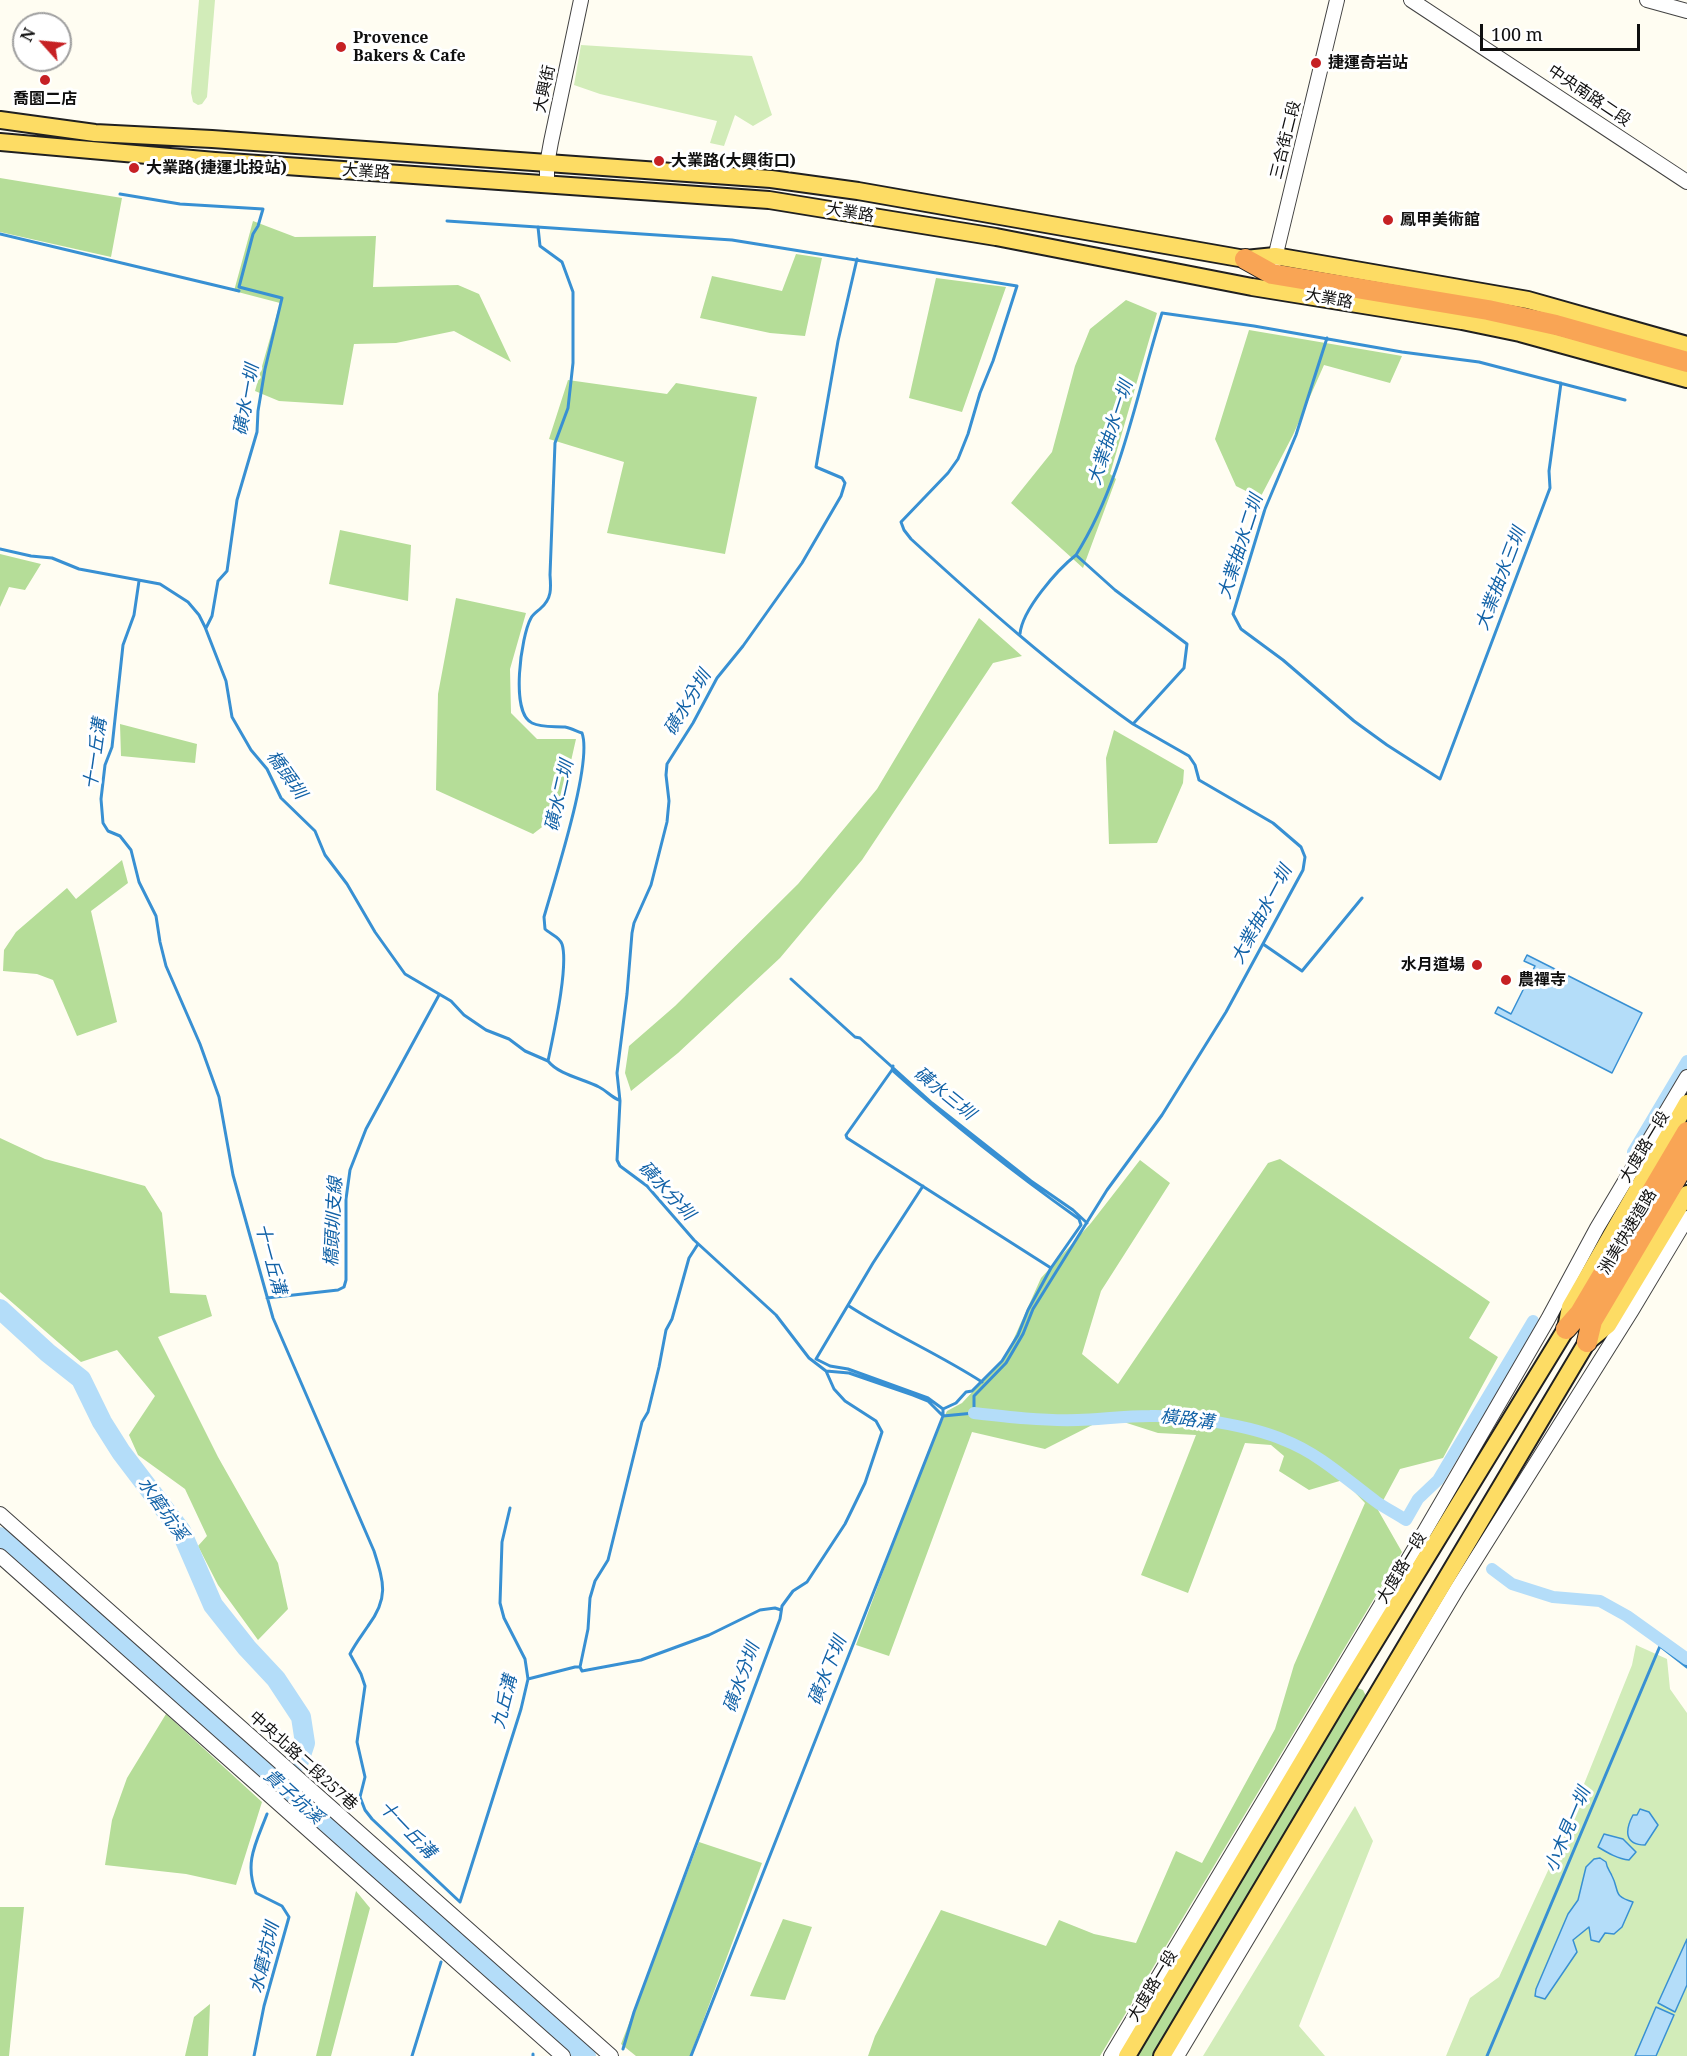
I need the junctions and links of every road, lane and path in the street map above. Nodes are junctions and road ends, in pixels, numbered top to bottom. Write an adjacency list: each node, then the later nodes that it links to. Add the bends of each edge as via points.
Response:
1 (581, 0): 8 (street, 大興街)
2 (1337, 0): 12 (street, 三合街二段)
3 (1411, 0): 9 (street, 中央南路二段)
4 (1647, 0): 5 (street)
5 (1687, 11)
6 (0, 120): 8 (main road, 大業路, via 95,133)
7 (0, 142): 10 (main road, 大業路)
8 (547, 164): 10 (street, 大興街); 11 (main road, 大業路, via 771,179)
9 (1687, 182)
10 (547, 184): 12 (main road, 大業路, via 769,200 996,237 1251,287)
11 (1245, 260): 12 (highway)
12 (1272, 273): 13 (main road, 大業路, via 1528,300); 14 (highway, via 1488,310); 15 (main road, 大業路, via 1520,333)
13 (1687, 345)
14 (1687, 362)
15 (1687, 379)
16 (1687, 1077): 26 (street, 大度路一段, via 1597,1228)
17 (1687, 1103): 23 (main road, 大度路一段, via 1570,1307)
18 (1687, 1132): 22 (highway, 洲美快速道路)
19 (1687, 1160): 22 (highway, 洲美快速道路)
20 (1687, 1194): 24 (main road, via 1608,1325)
21 (1687, 1218): 27 (street, via 1632,1310)
22 (1626, 1249): 23 (highway, 洲美快速道路); 24 (highway, 洲美快速道路, via 1592,1321)
23 (1566, 1329): 26 (main road, 大度路一段)
24 (1587, 1342): 27 (main road)
25 (0, 1514): 32 (street, 中央北路二段257巷)
26 (1441, 1519): 28 (main road, 大度路一段)
27 (1477, 1541): 30 (main road)
28 (1421, 1552): 33 (street, 大度路一段); 34 (main road, 大度路一段, via 1339,1700)
29 (0, 1556): 31 (street)
30 (1459, 1571): 35 (main road); 36 (street)
31 (563, 2056)
32 (611, 2056)
33 (1111, 2056)
34 (1127, 2056)
35 (1162, 2056)
36 (1177, 2056)

